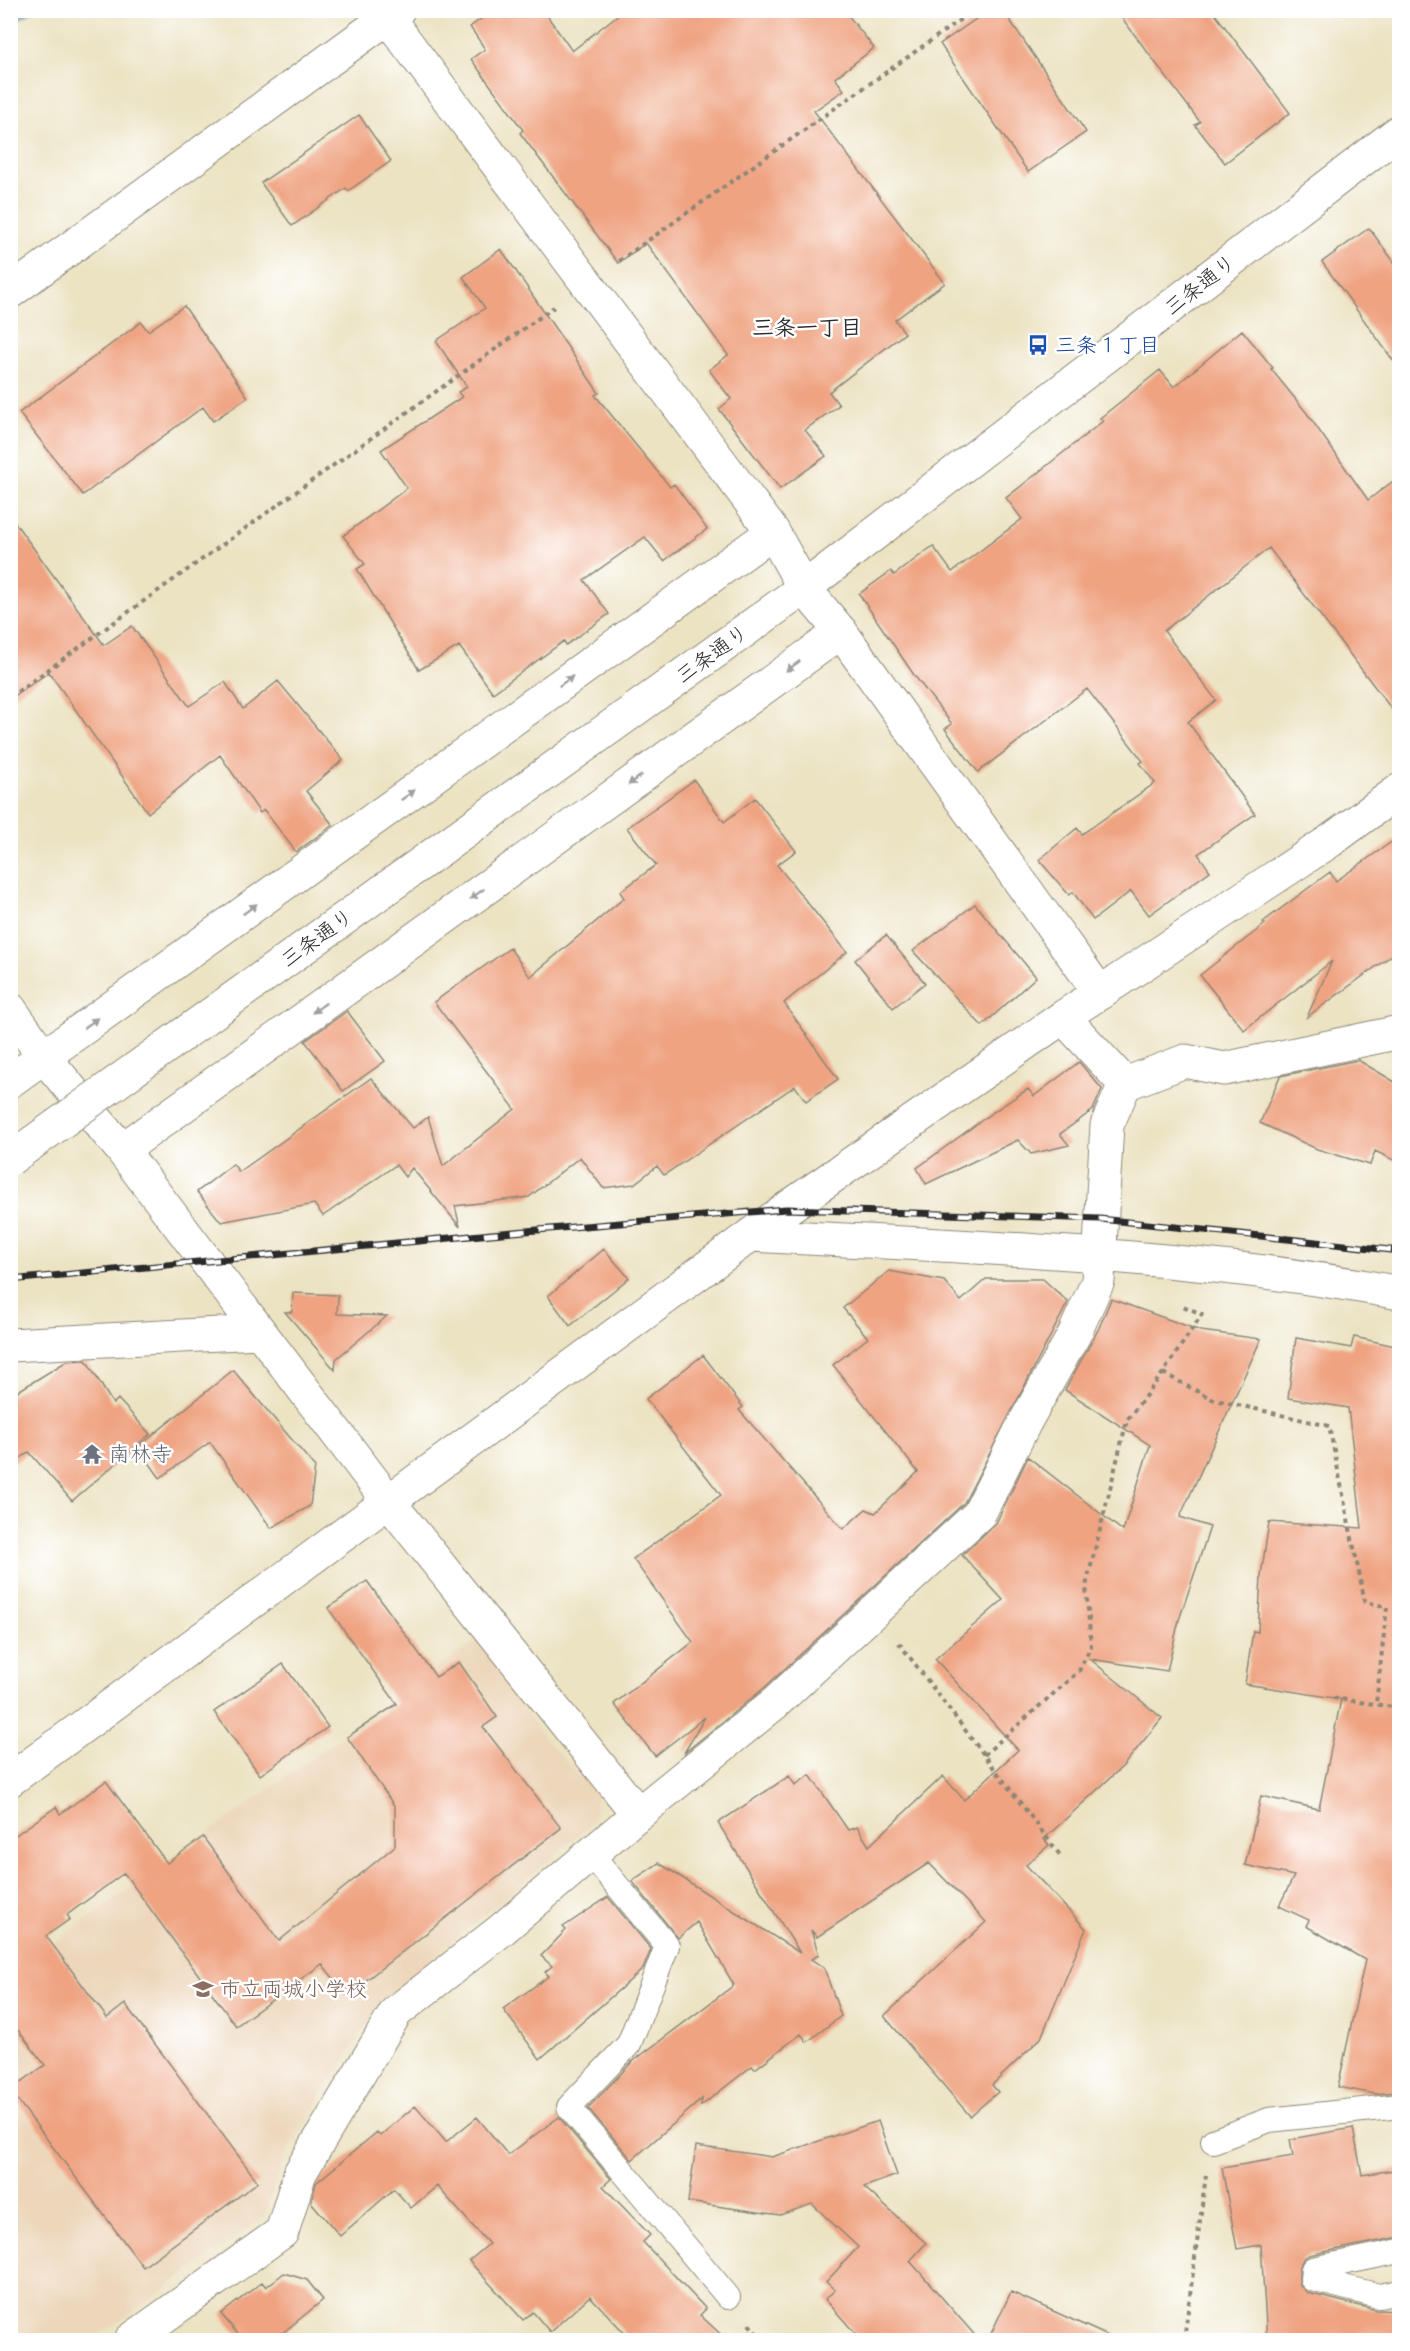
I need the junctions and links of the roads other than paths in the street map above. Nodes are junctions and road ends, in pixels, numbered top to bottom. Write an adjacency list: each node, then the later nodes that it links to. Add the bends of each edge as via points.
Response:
1 (393, 14): 3 (main road); 4 (main road)
2 (1400, 131): 5 (main road, 三条通り)
3 (10, 292)
4 (773, 531): 5 (main road); 12 (main road, one-way to 4)
5 (804, 588): 6 (main road); 16 (main road, 三条通り, bridge)
6 (841, 632): 8 (main road); 15 (main road, one-way to 15)
7 (1400, 790): 8 (main road, via 1330,841)
8 (1100, 993): 10 (main road)
9 (10, 1009): 12 (main road)
10 (1063, 1017): 14 (main road); 17 (main road)
11 (1400, 1032): 14 (main road, via 1224,1069 1185,1061)
12 (44, 1057): 13 (main road); 15 (main road)
13 (10, 1081)
14 (1125, 1084): 18 (main road, via 1107,1125)
15 (122, 1150): 20 (main road)
16 (10, 1159)
17 (752, 1235): 18 (main road); 22 (main road)
18 (1100, 1255): 19 (main road, via 1317,1277); 24 (main road, via 1098,1281 1074,1335 979,1514 775,1703)
19 (1400, 1293)
20 (258, 1332): 21 (main road); 22 (main road)
21 (10, 1345)
22 (389, 1502): 23 (main road); 24 (main road)
23 (10, 1780)
24 (638, 1814): 25 (main road)
25 (591, 1854): 30 (lane, via 667,1946 629,2044 569,2107); 31 (main road, via 396,2012 300,2173 282,2232)
26 (1400, 2106): 27 (lane, via 1269,2120)
27 (1213, 2141)
28 (1400, 2251): 29 (lane, via 1313,2269 1312,2279 1379,2296)
29 (1400, 2292)
30 (728, 2297)
31 (131, 2340)

